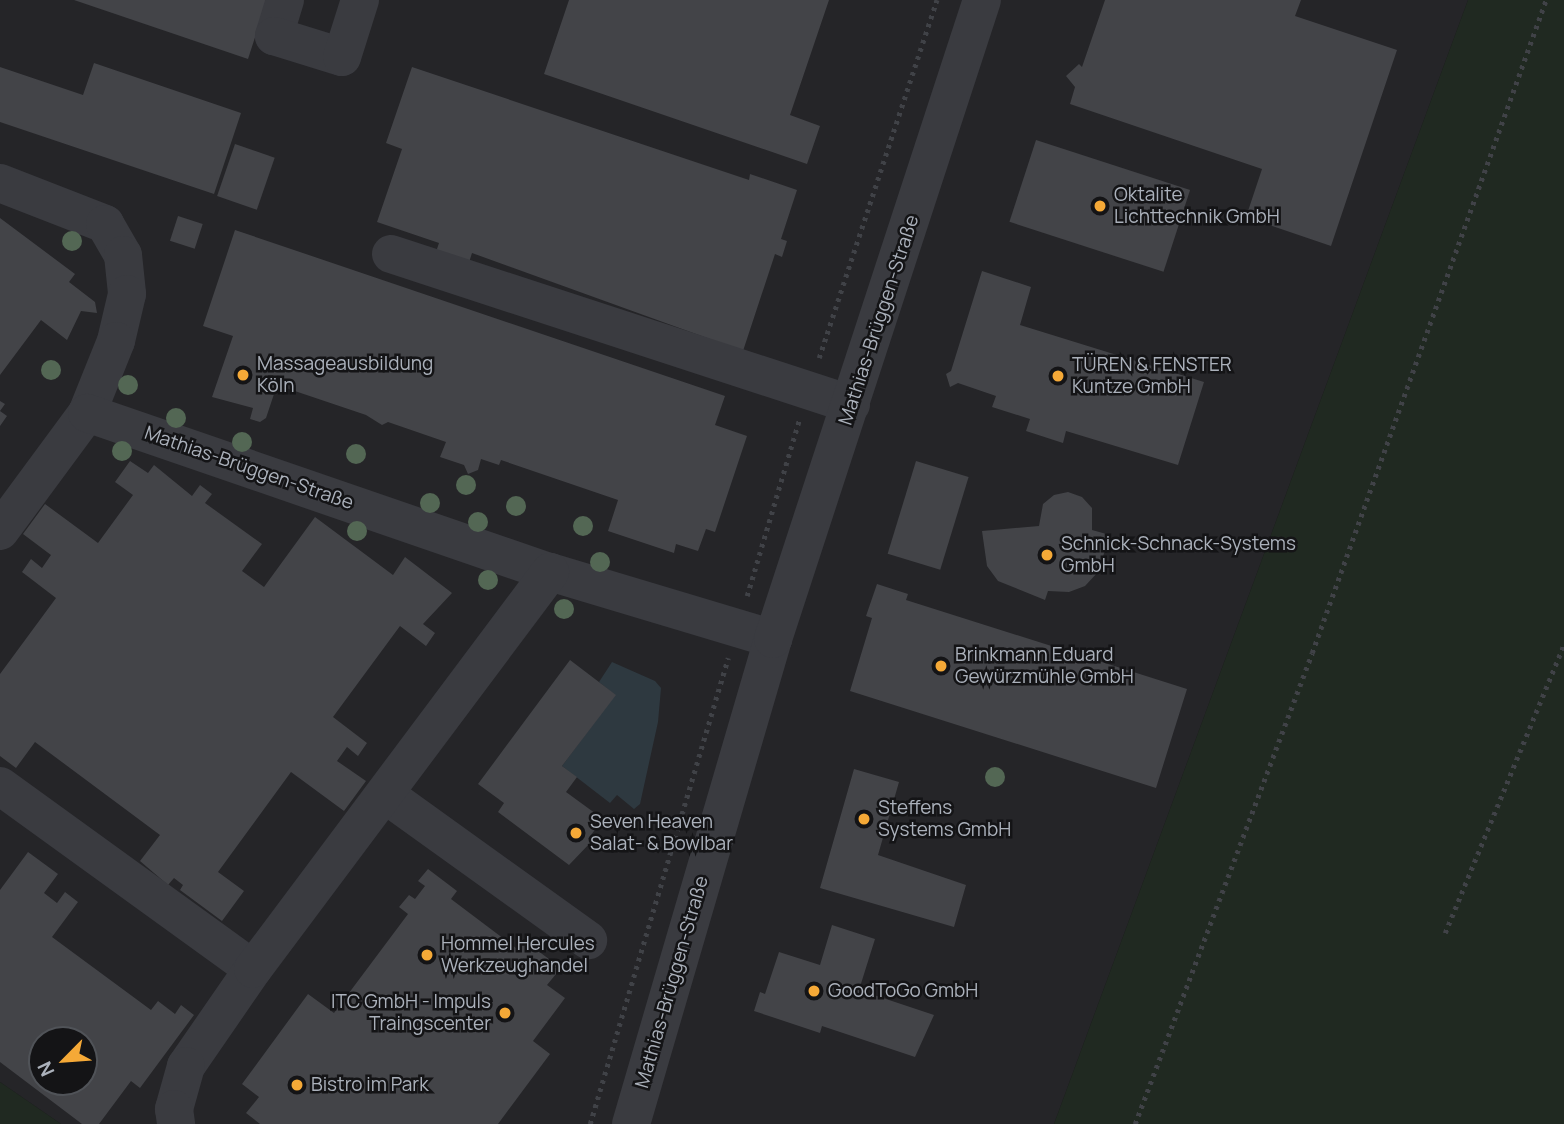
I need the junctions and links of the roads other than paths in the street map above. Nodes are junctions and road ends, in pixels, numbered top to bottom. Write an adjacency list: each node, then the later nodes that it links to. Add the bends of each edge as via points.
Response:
1 (285, 0): 2 (street, via 274,36 342,57)
2 (360, 0)
3 (982, 0): 6 (street, Mathias-Brüggen-Straße)
4 (0, 183): 7 (street, via 105,224 122,255 127,294 116,341)
5 (391, 254): 6 (street)
6 (851, 404): 10 (street, Mathias-Brüggen-Straße)
7 (87, 413): 8 (street); 9 (street, Mathias-Brüggen-Straße)
8 (0, 531)
9 (551, 572): 10 (street, Mathias-Brüggen-Straße); 12 (street)
10 (773, 639): 16 (street, Mathias-Brüggen-Straße)
11 (0, 786): 14 (street)
12 (386, 795): 13 (street); 14 (street)
13 (588, 940)
14 (253, 969): 15 (street, via 186,1066 174,1109)
15 (176, 1124)
16 (631, 1124)

